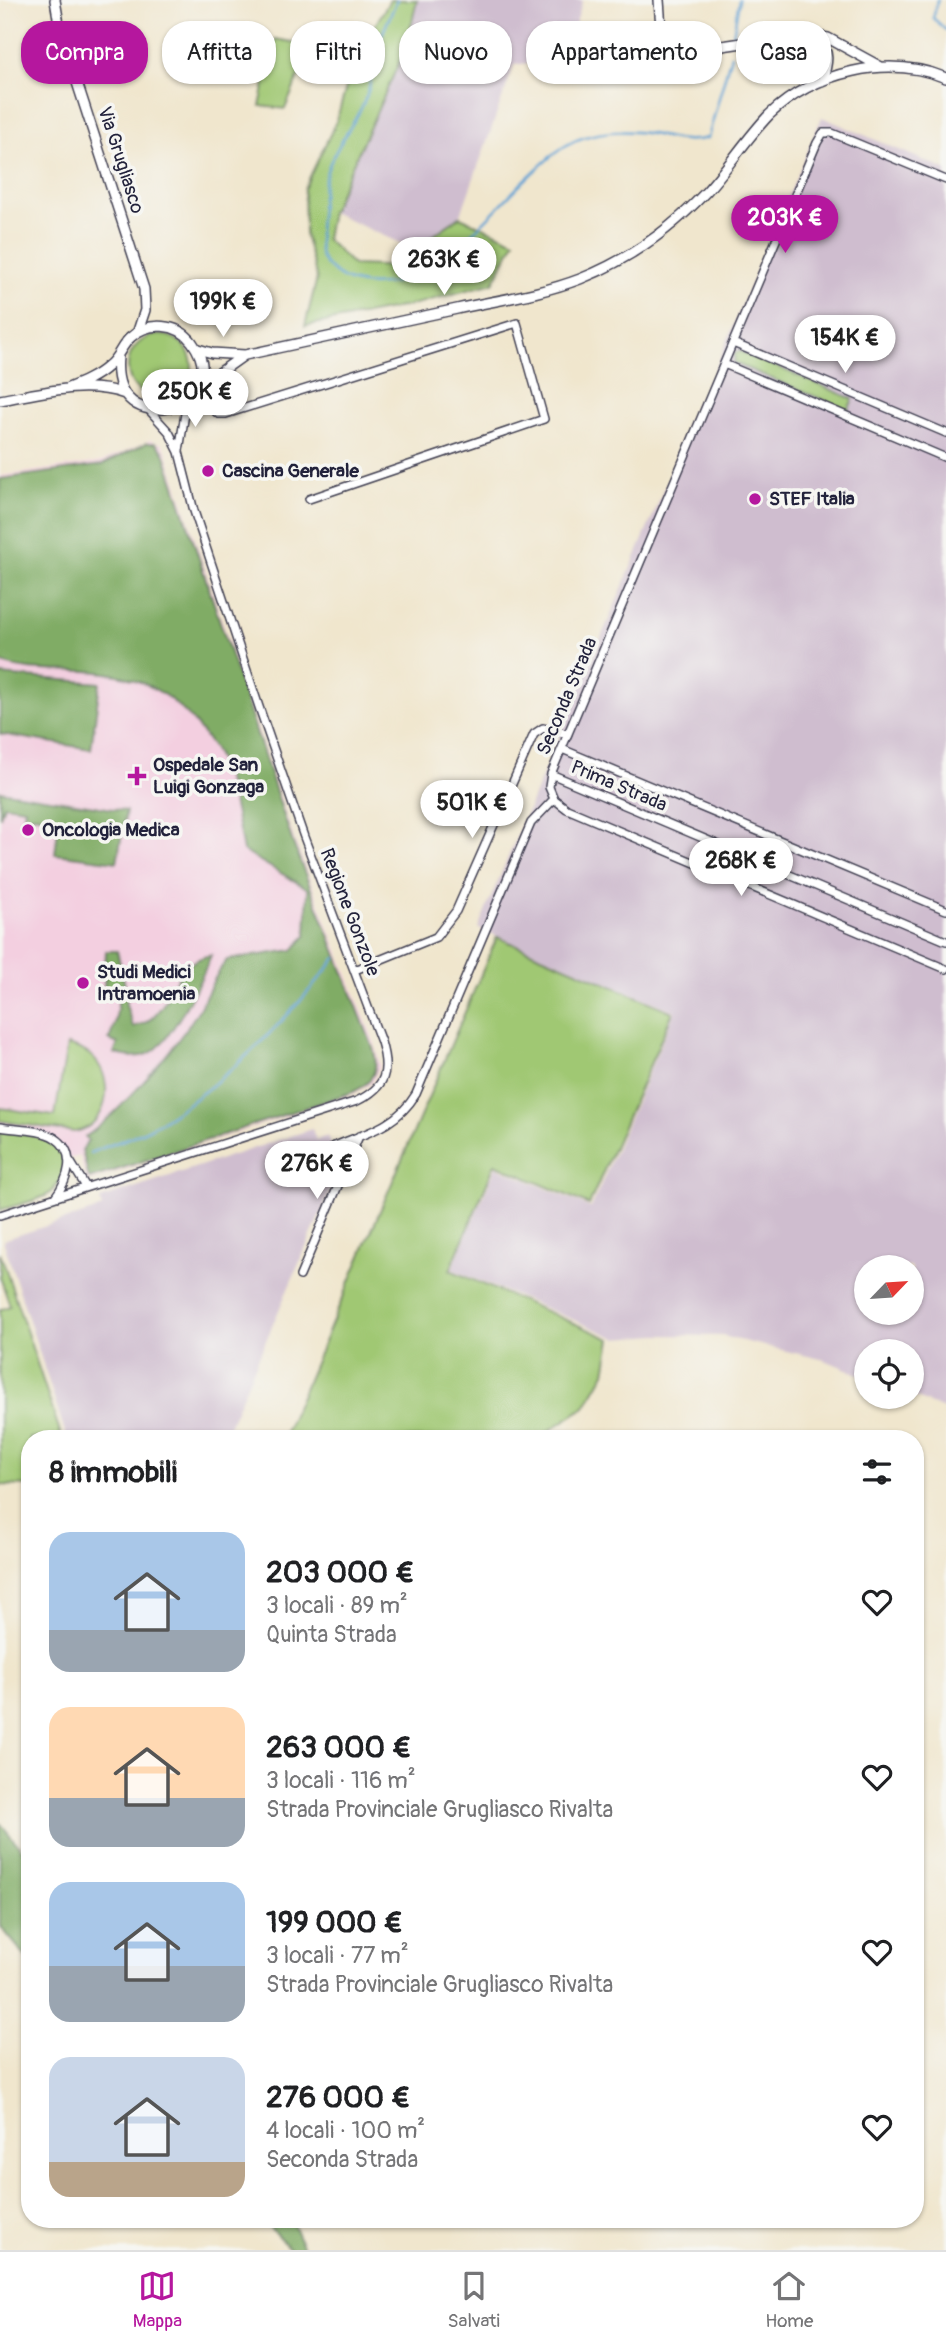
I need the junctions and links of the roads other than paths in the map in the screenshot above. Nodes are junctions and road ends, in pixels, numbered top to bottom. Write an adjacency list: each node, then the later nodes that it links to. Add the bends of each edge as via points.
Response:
1 (55, 0): 10 (street, Via Grugliasco, via 60,30 144,289 145,310)
2 (659, 0): 3 (street)
3 (660, 21)
4 (831, 40): 5 (street)
5 (881, 67): 6 (street); 7 (street)
6 (831, 77)
7 (946, 78)
8 (817, 84): 13 (street, via 769,116 676,221 647,244 603,268 556,286)
9 (946, 180): 11 (street, Seconda Strada, via 823,133)
10 (138, 331): 12 (street, via 165,326 190,338); 14 (street)
11 (733, 343): 15 (street, Seconda Strada); 22 (street)
12 (198, 349): 13 (street); 17 (street, via 202,371)
13 (245, 355): 17 (street)
14 (118, 358): 16 (street, via 92,378); 18 (street)
15 (724, 365): 24 (street); 26 (street, Seconda Strada)
16 (66, 389): 18 (street, via 94,387); 19 (street)
17 (196, 391): 20 (street); 25 (street, via 218,414 226,414 517,323 544,419)
18 (125, 394): 21 (street)
19 (0, 400)
20 (187, 401): 21 (street, via 175,408); 23 (street, Regione Gonzole)
21 (149, 410): 23 (street, Regione Gonzole)
22 (946, 433)
23 (179, 452): 33 (street, Regione Gonzole, via 259,707)
24 (946, 458)
25 (309, 499)
26 (568, 734): 27 (street, Seconda Strada); 33 (street, via 543,728 534,734 443,931 428,942)
27 (562, 749): 28 (street, Seconda Strada); 30 (street, Prima Strada)
28 (551, 774): 29 (street, Seconda Strada, via 549,787); 31 (street, Prima Strada)
29 (554, 799): 32 (street, Prima Strada, via 567,809); 35 (street, via 531,823 416,1094 398,1118)
30 (946, 910)
31 (946, 941)
32 (946, 969)
33 (355, 970): 38 (street, Regione Gonzole, via 387,1065 374,1091 342,1106)
34 (0, 1127): 37 (street, via 55,1138)
35 (359, 1136): 36 (street); 41 (street)
36 (332, 1147)
37 (69, 1160): 38 (street); 39 (street, via 69,1175)
38 (86, 1187): 39 (street, Regione Gonzole)
39 (54, 1197): 40 (street, Regione Gonzole)
40 (0, 1215)
41 (300, 1276)

